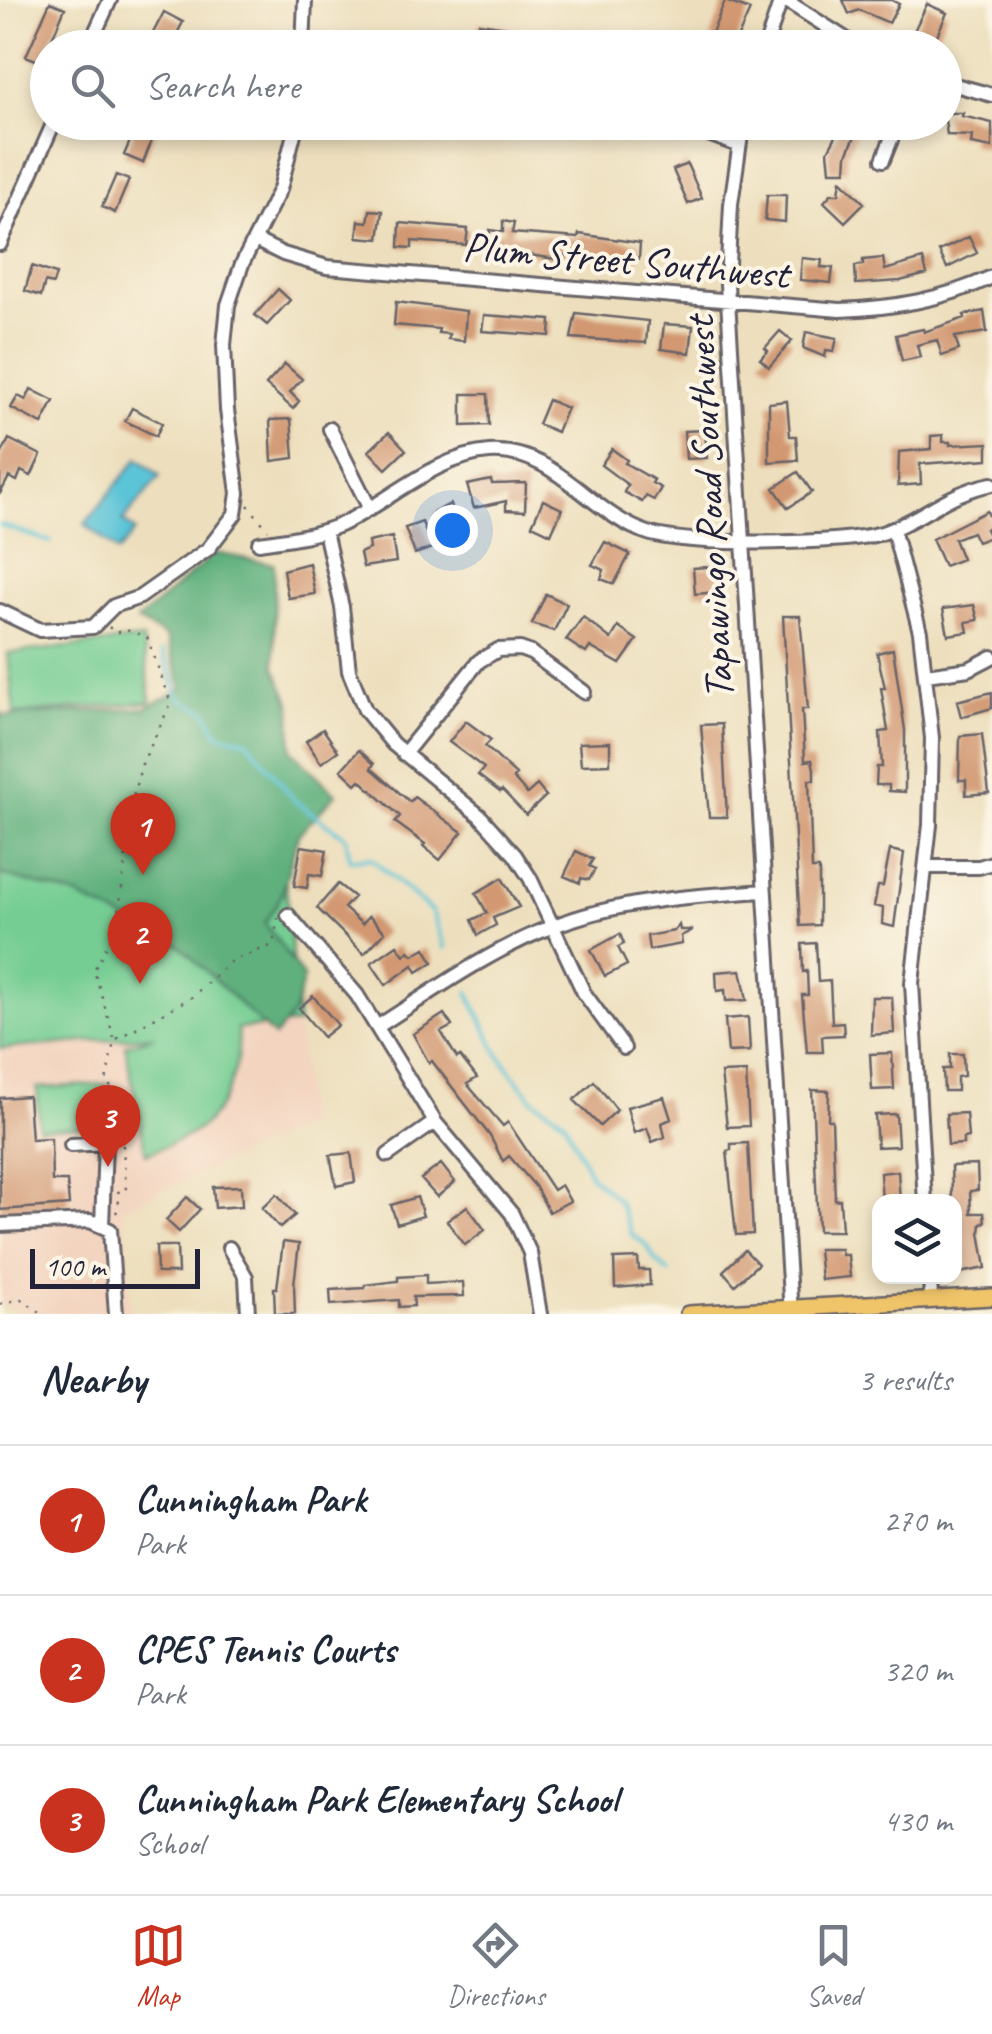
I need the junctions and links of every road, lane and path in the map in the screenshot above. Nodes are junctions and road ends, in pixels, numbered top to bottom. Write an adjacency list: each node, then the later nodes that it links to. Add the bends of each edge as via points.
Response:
1 (110, 0): 4 (street)
2 (305, 0): 5 (street)
3 (783, 0): 6 (street); 7 (street)
4 (96, 30)
5 (303, 30)
6 (772, 30)
7 (831, 30)
8 (962, 87): 9 (street)
9 (992, 95)
10 (46, 140): 18 (street)
11 (292, 140): 17 (street, via 280,189)
12 (725, 140): 15 (street)
13 (739, 140): 15 (street, Tapawingo Road Southwest)
14 (891, 140): 16 (street)
15 (738, 145): 20 (street, Tapawingo Road Southwest)
16 (883, 160)
17 (256, 240): 20 (street, Plum Street Southwest, via 327,267); 23 (street, via 234,283 224,345)
18 (0, 244)
19 (992, 277): 20 (street, Plum Street Southwest, via 879,309)
20 (728, 301): 27 (street, Tapawingo Road Southwest)
21 (330, 428): 24 (street)
22 (992, 484): 25 (street, via 956,494)
23 (238, 493): 28 (path, via 270,532); 30 (street, via 235,514 208,549)
24 (370, 510): 26 (street); 27 (street, via 457,459 509,453 541,462 608,514 646,532)
25 (893, 528): 27 (street, via 844,540); 32 (street)
26 (325, 531): 28 (street); 34 (street, via 356,691)
27 (742, 540): 37 (street, Tapawingo Road Southwest)
28 (265, 542)
29 (0, 611): 30 (street, via 40,630)
30 (100, 620): 41 (path, via 115,633 147,637 171,704 142,764 117,926 94,970)
31 (992, 656): 32 (street, via 968,669)
32 (926, 674): 36 (street, via 932,778)
33 (584, 692): 34 (street, via 531,653 498,650 480,661)
34 (404, 754): 39 (street, via 498,834 530,878)
35 (992, 864): 36 (street)
36 (926, 867): 46 (street, via 912,983)
37 (764, 891): 39 (street, via 644,902); 54 (street, Tapawingo Road Southwest)
38 (288, 915): 40 (street); 41 (path, via 275,922 273,945 232,961 192,997)
39 (552, 927): 40 (street, via 489,956); 42 (street, via 584,993)
40 (377, 1027): 43 (street)
41 (115, 1042): 47 (path, via 106,1082 112,1118 122,1133 126,1191 118,1192)
42 (624, 1048)
43 (435, 1122): 45 (street); 58 (street, via 518,1224)
44 (71, 1145): 49 (street, via 105,1143)
45 (388, 1155)
46 (925, 1194)
47 (116, 1213)
48 (0, 1225): 49 (street)
49 (102, 1226): 56 (street, via 110,1230)
50 (229, 1248): 57 (street, via 246,1277)
51 (992, 1297): 53 (main road)
52 (0, 1304): 55 (path, via 21,1300)
53 (938, 1305): 54 (main road)
54 (791, 1311): 59 (main road)
55 (43, 1314)
56 (116, 1314)
57 (248, 1314)
58 (540, 1314)
59 (688, 1314)

